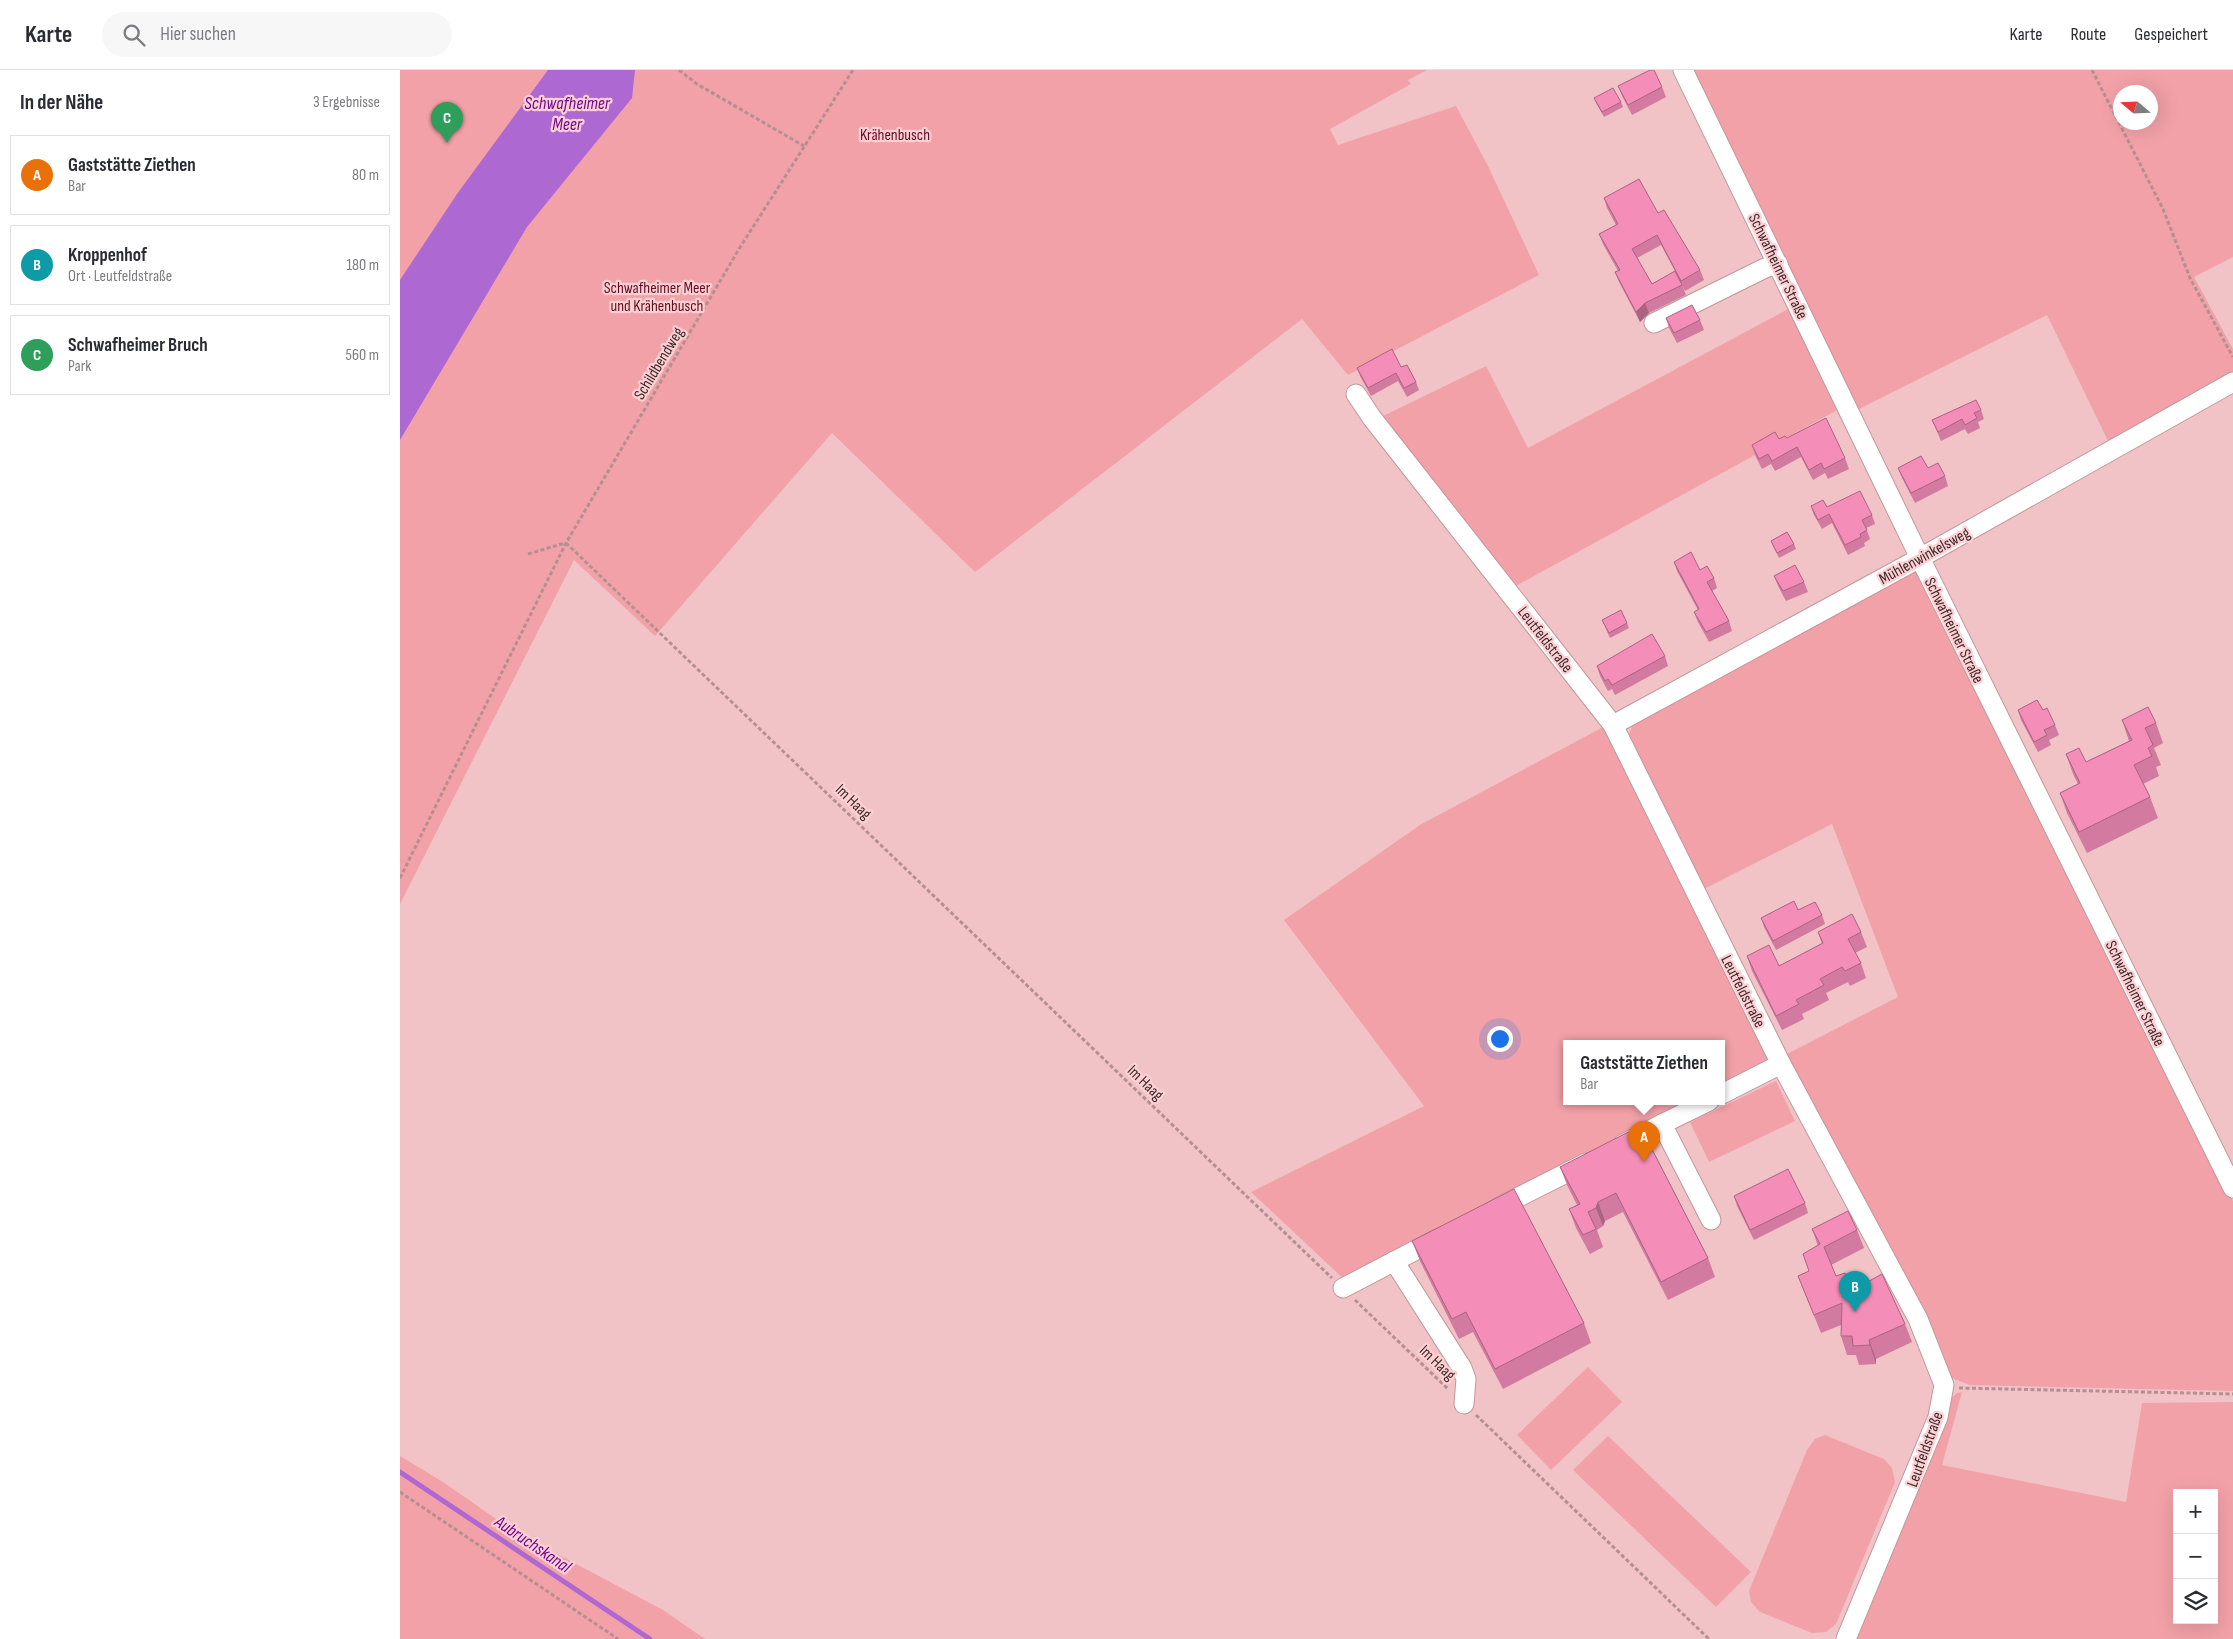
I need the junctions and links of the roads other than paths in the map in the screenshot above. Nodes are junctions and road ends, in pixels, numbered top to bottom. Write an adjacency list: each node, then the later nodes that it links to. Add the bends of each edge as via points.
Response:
1 (1683, 70): 2 (street, Schwafheimer Straße)
2 (1778, 264): 3 (street); 6 (street, Schwafheimer Straße)
3 (1654, 323)
4 (2233, 382): 6 (street, Mühlenwinkelsweg)
5 (1356, 394): 7 (street, Leutfeldstraße)
6 (1920, 558): 7 (street, Mühlenwinkelsweg); 12 (street, Schwafheimer Straße)
7 (1613, 725): 8 (street, Leutfeldstraße)
8 (1781, 1064): 9 (street); 19 (street, Leutfeldstraße, via 1918,1319 1944,1385 1938,1417)
9 (1725, 1092)
10 (1701, 1105): 11 (street)
11 (1662, 1124): 13 (street); 14 (street)
12 (2233, 1188)
13 (1483, 1215)
14 (1711, 1220)
15 (1451, 1232): 16 (street)
16 (1394, 1261): 17 (street); 18 (street, via 1462,1368 1466,1379)
17 (1343, 1288)
18 (1464, 1404)
19 (1846, 1639)

